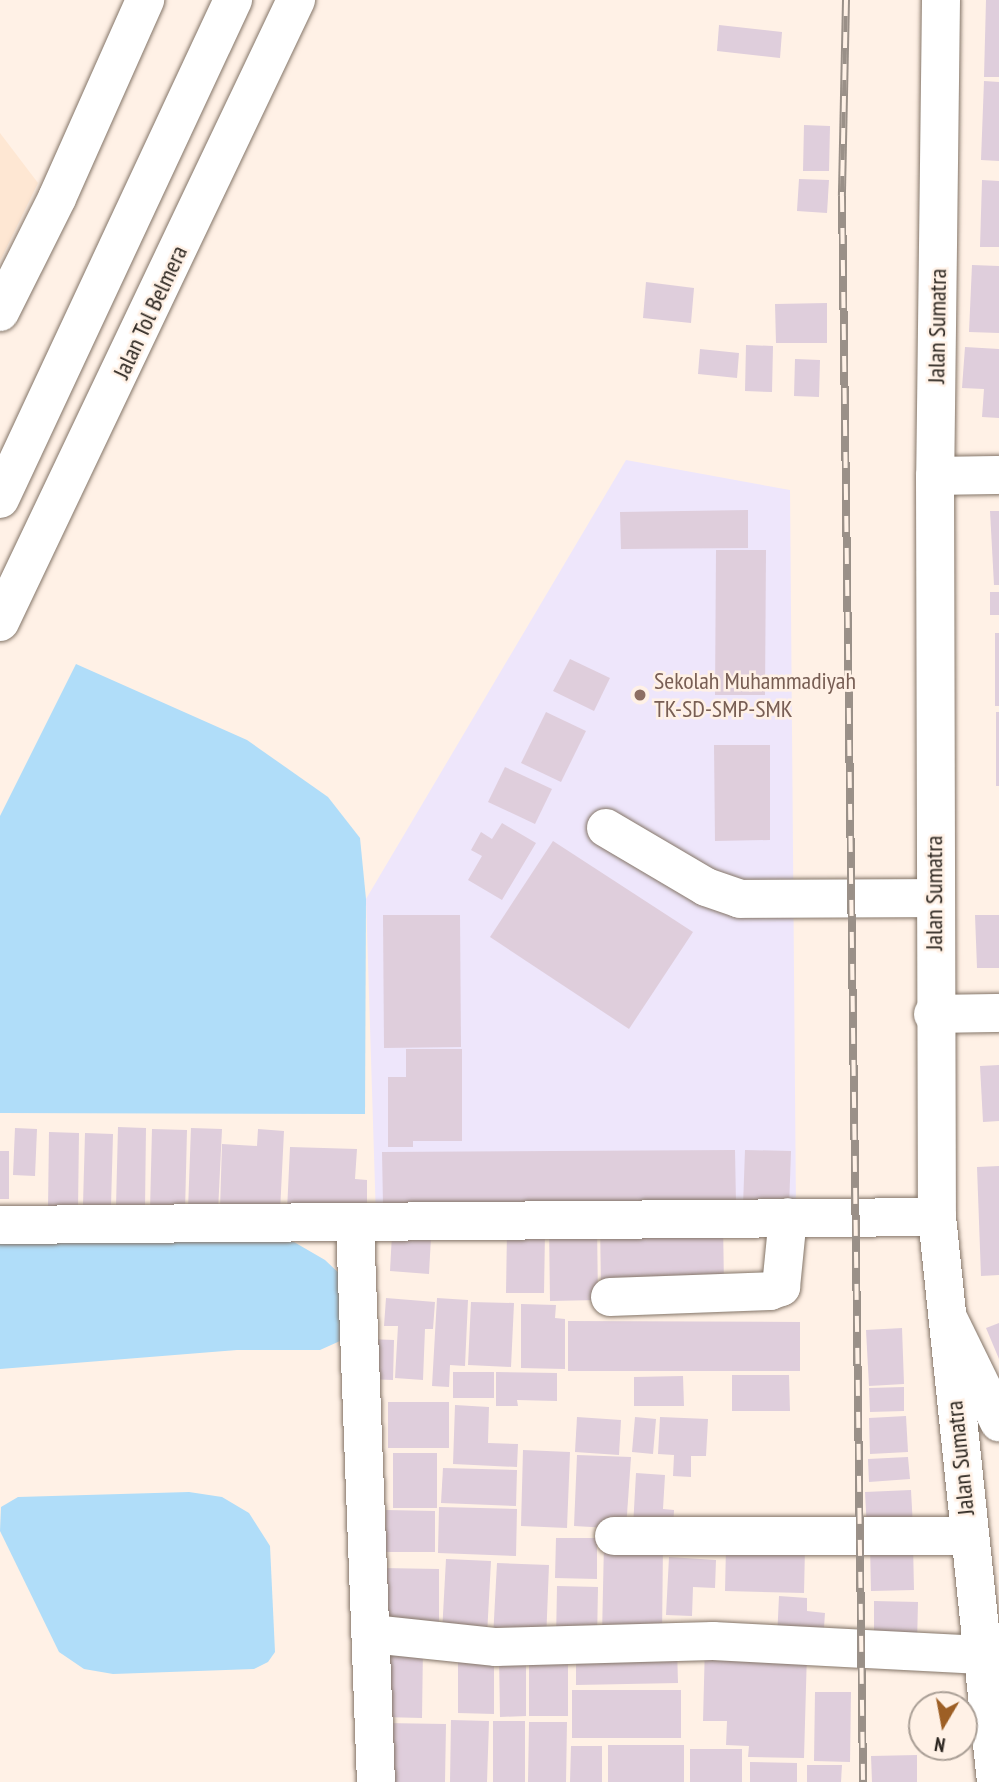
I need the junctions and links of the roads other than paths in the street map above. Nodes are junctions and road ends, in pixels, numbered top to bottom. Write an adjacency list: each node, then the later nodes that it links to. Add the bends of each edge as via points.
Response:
1 (145, 0): 5 (main road, via 57,198)
2 (233, 0): 8 (main road)
3 (296, 0): 9 (main road, Jalan Tol Belmera)
4 (941, 0): 7 (main road, Jalan Sumatra)
5 (0, 312)
6 (999, 475): 7 (main road)
7 (935, 476): 11 (main road, Jalan Sumatra)
8 (0, 499)
9 (0, 622)
10 (606, 828): 11 (main road, via 706,887 740,899)
11 (934, 898): 13 (main road, Jalan Sumatra)
12 (999, 1013): 13 (main road)
13 (933, 1014): 15 (main road, Jalan Sumatra)
14 (788, 1217): 15 (main road); 17 (main road); 18 (main road, via 781,1287)
15 (937, 1217): 19 (main road, Jalan Sumatra)
16 (0, 1226): 17 (main road)
17 (355, 1226): 23 (main road)
18 (610, 1297)
19 (945, 1311): 20 (main road); 22 (main road, Jalan Sumatra)
20 (999, 1422)
21 (614, 1536): 22 (main road)
22 (967, 1536): 24 (main road, Jalan Sumatra)
23 (372, 1634): 24 (main road, via 496,1647 739,1642); 26 (main road)
24 (982, 1655): 25 (main road, Jalan Sumatra)
25 (997, 1780)
26 (376, 1782)

